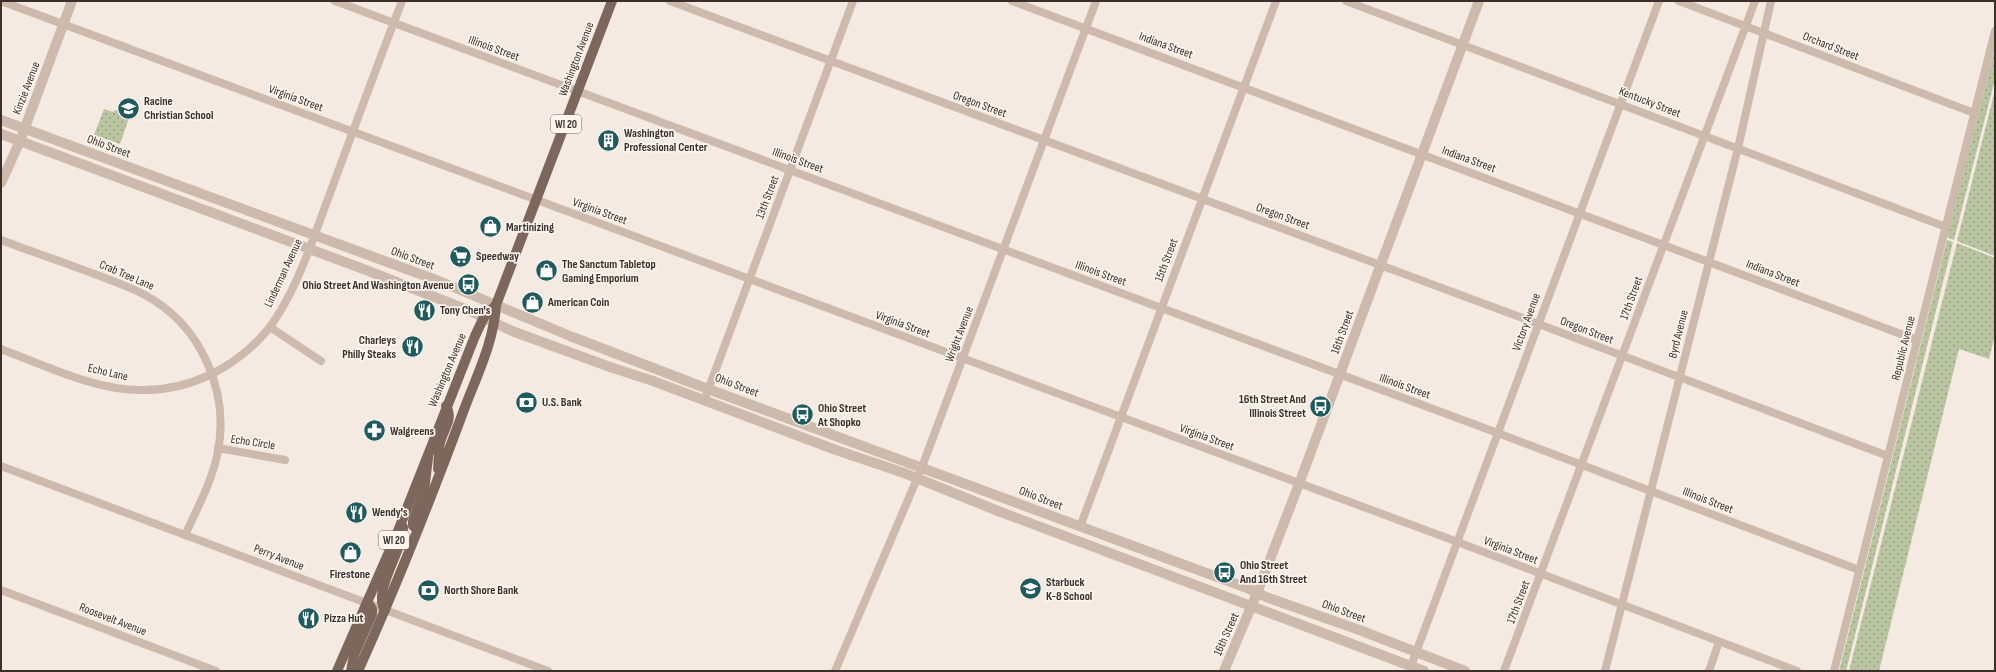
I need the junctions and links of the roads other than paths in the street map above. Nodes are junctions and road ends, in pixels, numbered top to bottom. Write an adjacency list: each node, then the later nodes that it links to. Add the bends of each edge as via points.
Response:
1 (1, 1): 18 (street, Virginia Street)
2 (72, 1): 18 (street, Kinzie Avenue)
3 (334, 1): 17 (street, Illinois Street)
4 (402, 1): 17 (street, Linderman Avenue)
5 (612, 1): 26 (main road, Washington Avenue / WI 20)
6 (670, 1): 24 (street, Oregon Street)
7 (853, 1): 24 (street, 13th Street)
8 (1012, 1): 20 (street, Indiana Street)
9 (1096, 1): 20 (street, Wright Avenue)
10 (1276, 1): 25 (street, 15th Street)
11 (1346, 1): 23 (street, Kentucky Street)
12 (1479, 1): 23 (street, 16th Street)
13 (1659, 1): 27 (street, Victory Avenue)
14 (1679, 1): 19 (street, Orchard Street)
15 (1755, 1): 19 (street, 17th Street)
16 (1771, 1): 22 (street, Byrd Avenue)
17 (394, 23): 26 (street, Illinois Street); 31 (street, Linderman Avenue)
18 (64, 24): 30 (street, Kinzie Avenue); 31 (street, Virginia Street)
19 (1746, 26): 22 (street, Orchard Street); 33 (street, 17th Street)
20 (1086, 28): 25 (street, Indiana Street); 34 (street, Wright Avenue)
21 (1995, 31): 28 (street, Republic Avenue)
22 (1764, 34): 28 (street, Orchard Street); 36 (street, Byrd Avenue)
23 (1463, 45): 27 (street, Kentucky Street); 37 (street, 16th Street)
24 (830, 61): 34 (street, Oregon Street); 38 (street, 13th Street)
25 (1243, 87): 37 (street, Indiana Street); 40 (street, 15th Street)
26 (578, 92): 38 (street, Illinois Street); 41 (main road, Washington Avenue / WI 20)
27 (1621, 104): 33 (street, Kentucky Street); 42 (street, Victory Avenue)
28 (1974, 113): 43 (street, Republic Avenue)
29 (1, 120): 30 (street, Ohio Street)
30 (24, 129): 35 (street, Kinzie Avenue); 44 (street, Ohio Street)
31 (353, 132): 41 (street, Virginia Street); 44 (street, Linderman Avenue)
32 (1, 134): 35 (street)
33 (1705, 135): 36 (street, Kentucky Street); 46 (street, 17th Street)
34 (1044, 140): 40 (street, Oregon Street); 48 (street, Wright Avenue)
35 (20, 141): 39 (street, Kinzie Avenue); 47 (street)
36 (1738, 148): 43 (street, Kentucky Street); 49 (street, Byrd Avenue)
37 (1422, 154): 42 (street, Indiana Street); 50 (street, 16th Street)
38 (790, 170): 48 (street, Illinois Street); 51 (street, 13th Street)
39 (1, 184)
40 (1202, 199): 50 (street, Oregon Street); 53 (street, 15th Street)
41 (535, 200): 51 (street, Virginia Street); 52 (main road, Washington Avenue / WI 20)
42 (1580, 213): 46 (street, Indiana Street); 56 (street, Victory Avenue)
43 (1946, 227): 58 (street, Republic Avenue)
44 (314, 236): 47 (street, Linderman Avenue); 52 (street, Ohio Street, via 445,283)
45 (1, 240): 63 (street, Crab Tree Lane, via 132,288 154,300 175,316 192,335)
46 (1664, 245): 49 (street, Indiana Street); 60 (street, 17th Street)
47 (309, 248): 54 (street); 57 (street, Linderman Avenue, via 287,298)
48 (1003, 250): 53 (street, Illinois Street); 61 (street, Wright Avenue)
49 (1709, 262): 58 (street, Indiana Street); 65 (street, Byrd Avenue)
50 (1380, 265): 56 (street, Oregon Street); 64 (street, 16th Street)
51 (749, 279): 61 (street, Virginia Street); 66 (street, 13th Street)
52 (496, 305): 54 (main road, Washington Avenue / WI 20); 55 (main road, Washington Avenue / WI 20); 66 (street, Ohio Street)
53 (1161, 308): 64 (street, Illinois Street); 69 (street, 15th Street)
54 (484, 317): 55 (street); 68 (main road, Washington Avenue / WI 20)
55 (495, 323): 67 (street, via 512,332); 78 (main road, Washington Avenue / WI 20)
56 (1538, 324): 60 (street, Oregon Street); 70 (street, Victory Avenue)
57 (270, 327): 62 (street); 63 (street, Linderman Avenue, via 244,353)
58 (1917, 340): 73 (street, Republic Avenue)
59 (1, 349): 63 (street, Echo Lane, via 100,385 127,390 169,388)
60 (1623, 356): 65 (street, Oregon Street); 75 (street, 17th Street)
61 (963, 359): 69 (street, Virginia Street); 77 (street, Wright Avenue)
62 (321, 361)
63 (212, 374): 71 (street, via 220,406)
64 (1340, 375): 70 (street, Illinois Street); 80 (street, 16th Street)
65 (1680, 378): 73 (street, Oregon Street); 81 (street, Byrd Avenue)
66 (708, 389): 67 (street, 13th Street); 77 (street, Ohio Street)
67 (704, 401): 79 (street)
68 (446, 406): 72 (main road, Washington Avenue / WI 20); 78 (main road, via 450,413 440,443)
69 (1120, 417): 80 (street, Virginia Street); 85 (street, 15th Street)
70 (1498, 433): 75 (street, Illinois Street); 88 (street, Victory Avenue)
71 (218, 448): 74 (street, Echo Circle); 87 (street, via 211,475)
72 (429, 449): 84 (main road, Washington Avenue / WI 20); 86 (main road, via 424,491 413,521 414,526)
73 (1888, 456): 89 (street, Republic Avenue)
74 (285, 460)
75 (1582, 465): 81 (street, Illinois Street); 90 (street, 17th Street)
76 (1, 466): 87 (street, Perry Avenue)
77 (922, 467): 79 (street, Wright Avenue); 82 (street, Ohio Street)
78 (437, 478): 86 (main road, Washington Avenue / WI 20)
79 (917, 479): 83 (street); 105 (street, Wright Avenue)
80 (1299, 484): 88 (street, Virginia Street); 92 (street, 16th Street)
81 (1651, 491): 89 (street, Illinois Street); 94 (street, Byrd Avenue)
82 (1010, 500): 83 (street); 85 (street, Ohio Street)
83 (998, 511): 95 (street)
84 (403, 517): 93 (main road, Washington Avenue / WI 20); 96 (main road, via 400,545 382,593 381,605)
85 (1080, 526): 92 (street, Ohio Street)
86 (418, 528): 96 (main road, Washington Avenue / WI 20)
87 (185, 535): 93 (street, Perry Avenue)
88 (1457, 542): 90 (street, Virginia Street); 98 (street, Victory Avenue)
89 (1859, 570): 113 (street, Republic Avenue)
90 (1541, 574): 94 (street, Virginia Street); 109 (street, 17th Street)
91 (1, 590): 100 (street, Roosevelt Avenue)
92 (1257, 593): 95 (street, 16th Street); 98 (street, Ohio Street)
93 (368, 603): 96 (street, Perry Avenue); 101 (main road, Washington Avenue / WI 20); 102 (main road, via 372,614 354,655)
94 (1623, 605): 97 (street, Virginia Street); 110 (street, Byrd Avenue)
95 (1252, 607): 99 (street); 106 (street, 16th Street)
96 (385, 610): 103 (main road, Washington Avenue / WI 20); 104 (street, Perry Avenue)
97 (1719, 642): 111 (street); 112 (street, Virginia Street)
98 (1416, 652): 99 (street, Victory Avenue); 108 (street, Ohio Street)
99 (1411, 666): 107 (street)
100 (216, 671)
101 (338, 671)
102 (351, 671)
103 (358, 671)
104 (548, 671)
105 (835, 671)
106 (1224, 671)
107 (1424, 671)
108 (1465, 671)
109 (1504, 671)
110 (1605, 671)
111 (1709, 671)
112 (1797, 671)
113 (1834, 671)

